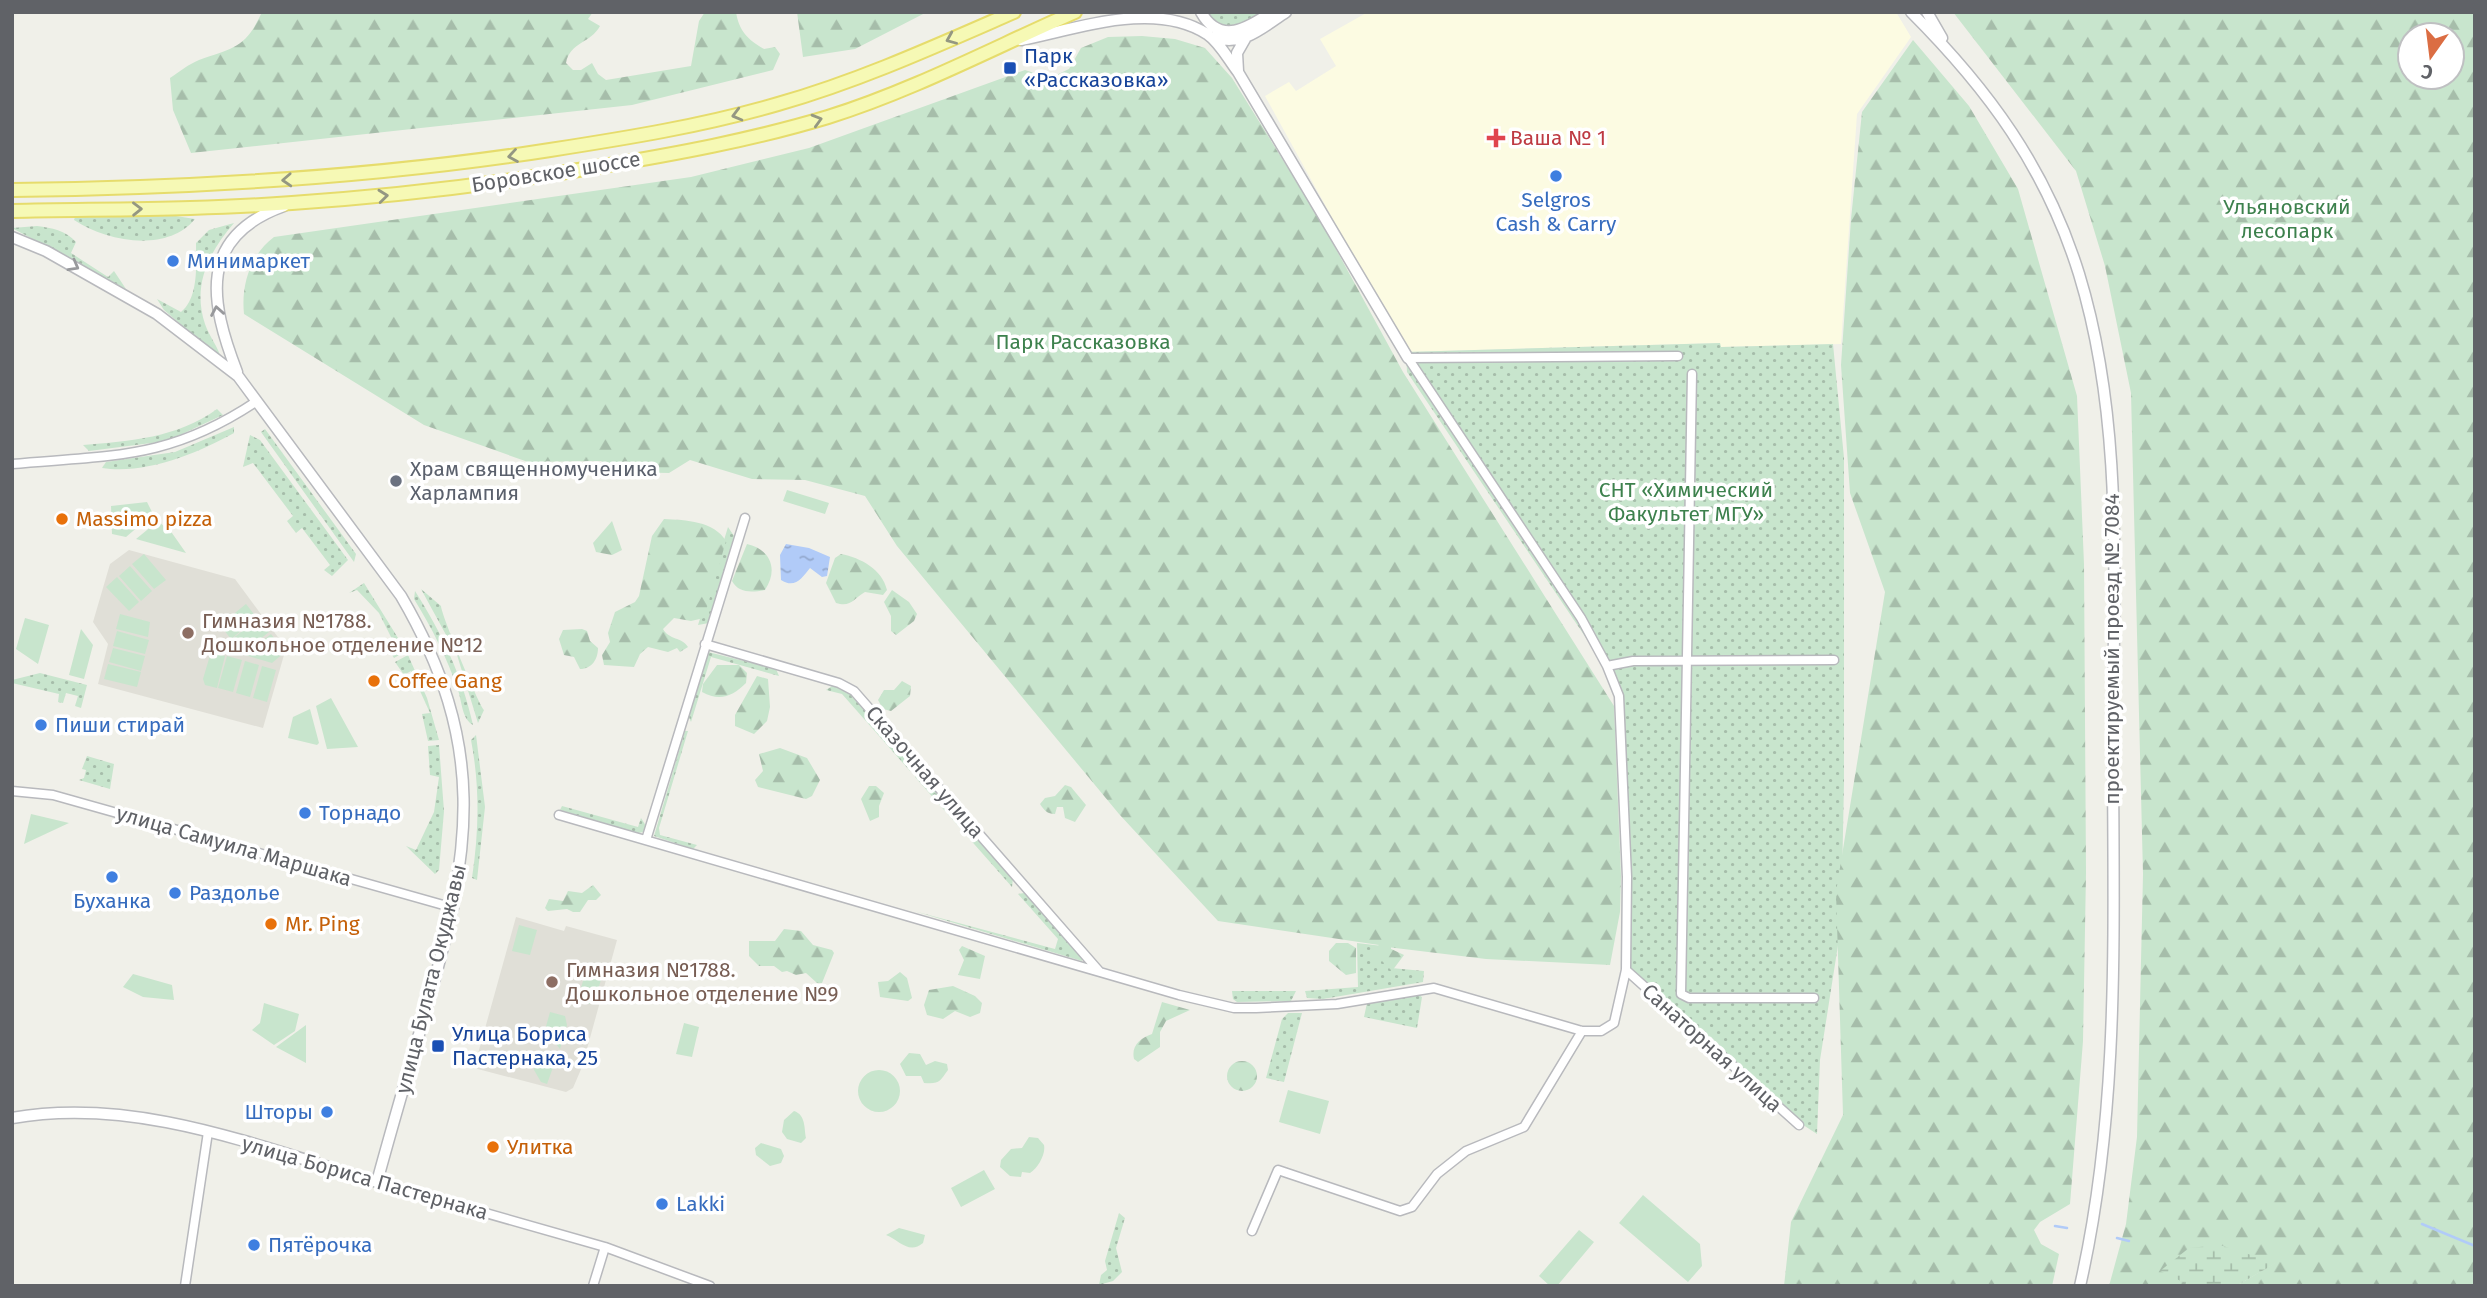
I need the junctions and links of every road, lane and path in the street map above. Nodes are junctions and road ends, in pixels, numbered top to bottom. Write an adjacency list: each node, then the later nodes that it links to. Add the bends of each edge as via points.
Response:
1 (1014, 12): 13 (main road, Боровское шоссе, one-way to 13, via 882,68 780,104 689,128 604,143 309,179)
2 (1075, 12): 10 (main road, Боровское шоссе)
3 (1201, 12): 4 (street, via 1215,28 1231,33 1243,31)
4 (1272, 12)
5 (1286, 12): 9 (street)
6 (1911, 12): 11 (street, проектируемый проезд № 7084)
7 (1927, 12): 11 (street, проектируемый проезд № 7084)
8 (1209, 36): 9 (street); 10 (street, via 1171,20 1120,17); 12 (street)
9 (1245, 39): 12 (street, via 1237,53)
10 (1014, 41): 14 (main road, Боровское шоссе, one-way to 10, via 516,180 714,147 838,113)
11 (1950, 51): 45 (street, проектируемый проезд № 7084, via 2024,148 2054,206 2079,275 2107,418 2113,635 2109,1090 2094,1225)
12 (1238, 72): 18 (street)
13 (12, 190)
14 (291, 204): 15 (main road, Боровское шоссе, one-way to 14); 20 (street, one-way to 14, via 217,316 220,264 246,225)
15 (12, 211)
16 (12, 237): 20 (street, one-way to 20, via 46,251 157,314)
17 (1678, 356): 18 (street)
18 (1408, 358): 27 (street, via 1581,618)
19 (1692, 374): 26 (street)
20 (238, 376): 21 (street, улица Булата Окуджавы)
21 (257, 401): 22 (street, via 205,432 157,449); 31 (street, улица Булата Окуджавы, via 401,596 434,663 453,720 463,777 464,843)
22 (12, 464)
23 (745, 518): 24 (street)
24 (705, 643): 30 (street); 33 (street, Сказочная улица, via 854,691)
25 (1834, 660): 26 (street)
26 (1689, 661): 27 (street); 34 (street, via 1681,994 1689,998)
27 (1607, 666): 32 (street, via 1619,696)
28 (12, 791): 31 (street, улица Самуила Маршака, via 53,795)
29 (559, 815): 30 (street)
30 (646, 840): 33 (street)
31 (454, 908): 39 (street, улица Булата Окуджавы)
32 (1626, 970): 35 (street, via 1614,1023 1601,1031); 37 (street, Санаторная улица)
33 (1099, 971): 35 (street, via 1245,1009 1337,1004 1425,989 1453,991)
34 (1814, 998)
35 (1582, 1031): 40 (street, via 1524,1127 1466,1151 1437,1174 1412,1207 1401,1211 1278,1170)
36 (12, 1118): 38 (street, улица Бориса Пастернака, via 101,1112)
37 (1798, 1125)
38 (208, 1132): 39 (street, улица Бориса Пастернака); 42 (street)
39 (377, 1182): 41 (street, улица Бориса Пастернака)
40 (1252, 1231)
41 (605, 1247): 43 (street); 44 (street, улица Бориса Пастернака)
42 (185, 1286)
43 (593, 1286)
44 (710, 1286)
45 (2080, 1286)

